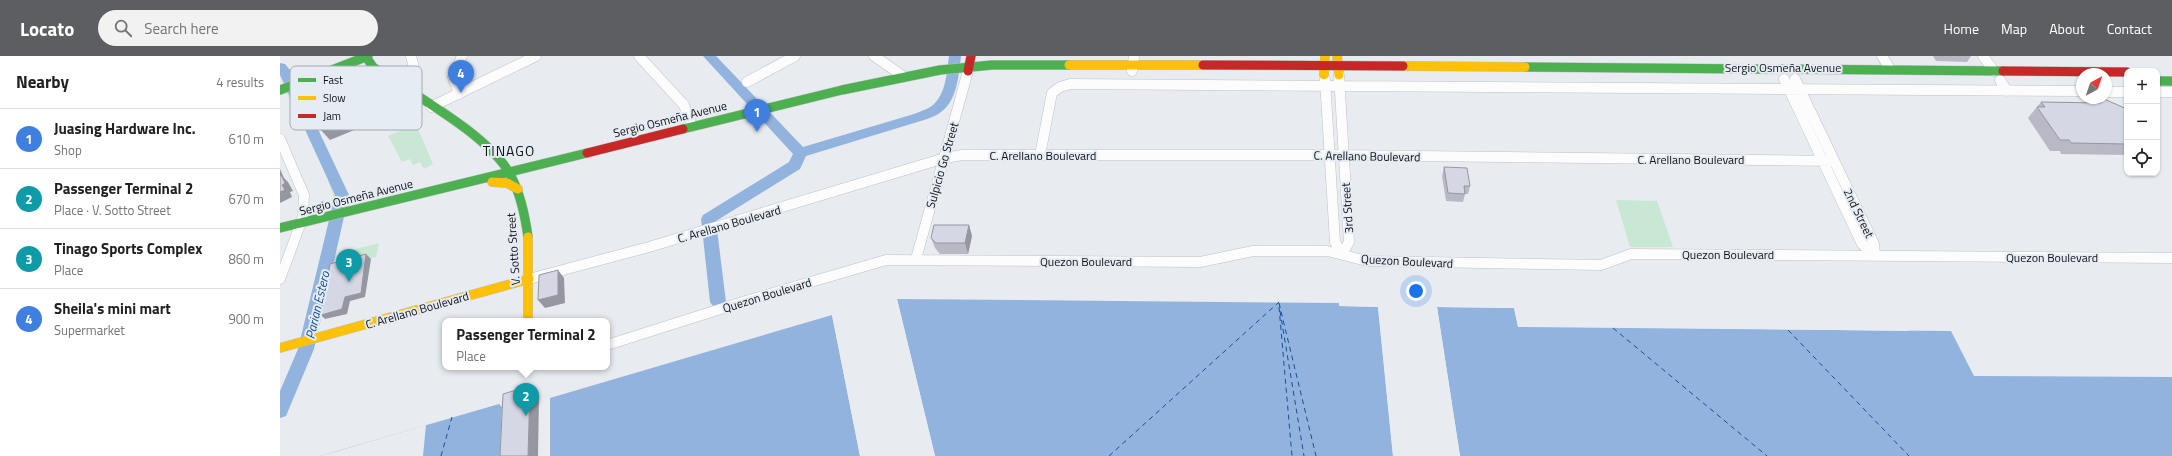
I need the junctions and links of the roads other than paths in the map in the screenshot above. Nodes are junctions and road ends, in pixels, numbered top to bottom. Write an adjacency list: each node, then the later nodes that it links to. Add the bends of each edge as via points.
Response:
1 (367, 56): 14 (main road); 15 (main road)
2 (411, 56): 16 (street)
3 (462, 56): 50 (street, via 453,77)
4 (536, 56): 50 (street)
5 (639, 56): 55 (street, via 684,105)
6 (795, 56): 37 (street)
7 (874, 56): 26 (street)
8 (970, 56): 17 (main road)
9 (1882, 56): 18 (street)
10 (1983, 56): 19 (street)
11 (1325, 61): 12 (main road, Sergio Osmeña Avenue); 13 (main road, Sergio Osmeña Avenue); 24 (main road)
12 (1338, 61): 18 (main road, Sergio Osmeña Avenue, via 1702,70); 25 (main road)
13 (1133, 64): 17 (main road, Sergio Osmeña Avenue); 24 (main road, Sergio Osmeña Avenue)
14 (341, 66)
15 (372, 66)
16 (414, 66)
17 (969, 69): 20 (main road, Sergio Osmeña Avenue); 60 (street, Sulpicio Go Street)
18 (1890, 69): 19 (main road, Sergio Osmeña Avenue)
19 (1994, 71): 21 (main road, Sergio Osmeña Avenue)
20 (946, 72): 26 (main road, Sergio Osmeña Avenue); 53 (main road, Sergio Osmeña Avenue)
21 (2124, 72)
22 (2160, 72): 23 (main road)
23 (2172, 72)
24 (1324, 75): 25 (main road, Sergio Osmeña Avenue); 39 (street, 3rd Street)
25 (1339, 75): 27 (main road, Sergio Osmeña Avenue); 40 (street, 3rd Street)
26 (902, 76): 53 (main road, Sergio Osmeña Avenue)
27 (1375, 76)
28 (1752, 79): 29 (main road, Sergio Osmeña Avenue)
29 (1784, 79): 30 (main road, Sergio Osmeña Avenue); 41 (street, 2nd Street)
30 (1795, 79): 31 (main road, Sergio Osmeña Avenue); 42 (street, 2nd Street)
31 (2000, 80): 32 (main road, Sergio Osmeña Avenue); 44 (street)
32 (2076, 80)
33 (2112, 81): 34 (main road)
34 (2124, 81)
35 (2160, 81): 36 (main road)
36 (2172, 81)
37 (747, 82)
38 (290, 86): 43 (main road)
39 (1325, 87): 40 (street); 57 (street, via 1064,85 1052,93); 58 (street, 3rd Street)
40 (1339, 87): 41 (street); 59 (street, 3rd Street)
41 (1788, 89): 42 (street); 62 (street, 2nd Street)
42 (1800, 89): 44 (street); 63 (street, 2nd Street)
43 (280, 90)
44 (2007, 91): 45 (street)
45 (2076, 91)
46 (2112, 92): 47 (street)
47 (2124, 92)
48 (2160, 92): 49 (street)
49 (2172, 92)
50 (458, 94): 52 (street)
51 (422, 99): 52 (main road)
52 (431, 106): 61 (main road, via 476,136)
53 (774, 109): 54 (main road, Sergio Osmeña Avenue)
54 (754, 114): 55 (main road, Sergio Osmeña Avenue); 65 (main road, Sergio Osmeña Avenue, via 530,172)
55 (692, 126): 65 (main road, Sergio Osmeña Avenue)
56 (280, 139): 66 (street, via 304,195)
57 (1040, 155): 58 (street, C. Arellano Boulevard); 60 (street, C. Arellano Boulevard, via 962,155)
58 (1331, 155): 59 (street, C. Arellano Boulevard); 69 (street, 3rd Street, via 1335,242)
59 (1343, 155): 62 (street, C. Arellano Boulevard); 69 (street, 3rd Street, via 1349,242)
60 (945, 158): 72 (street, Sulpicio Go Street); 74 (street, C. Arellano Boulevard, via 727,224)
61 (499, 160): 64 (main road); 65 (main road)
62 (1821, 160): 63 (street, C. Arellano Boulevard); 70 (street, 2nd Street, via 1862,244)
63 (1834, 160): 70 (street, 2nd Street, via 1874,244)
64 (488, 179): 65 (main road, Sergio Osmeña Avenue); 65 (main road, via 507,183); 66 (main road, Sergio Osmeña Avenue)
65 (514, 180): 74 (main road, V. Sotto Street, via 526,229)
66 (299, 227): 67 (main road, Sergio Osmeña Avenue); 68 (main road, Sergio Osmeña Avenue); 73 (street)
67 (280, 228)
68 (280, 236)
69 (1342, 254): 70 (street, Quezon Boulevard, via 1367,262 1601,265 1631,254); 72 (street, Quezon Boulevard, via 1327,251 1253,251 1200,262)
70 (1875, 255): 71 (street, Quezon Boulevard)
71 (2172, 258)
72 (916, 259): 76 (street, Quezon Boulevard, via 880,261)
73 (280, 279)
74 (529, 279): 75 (main road, V. Sotto Street); 77 (main road, C. Arellano Boulevard)
75 (528, 318)
76 (610, 344)
77 (280, 348)

